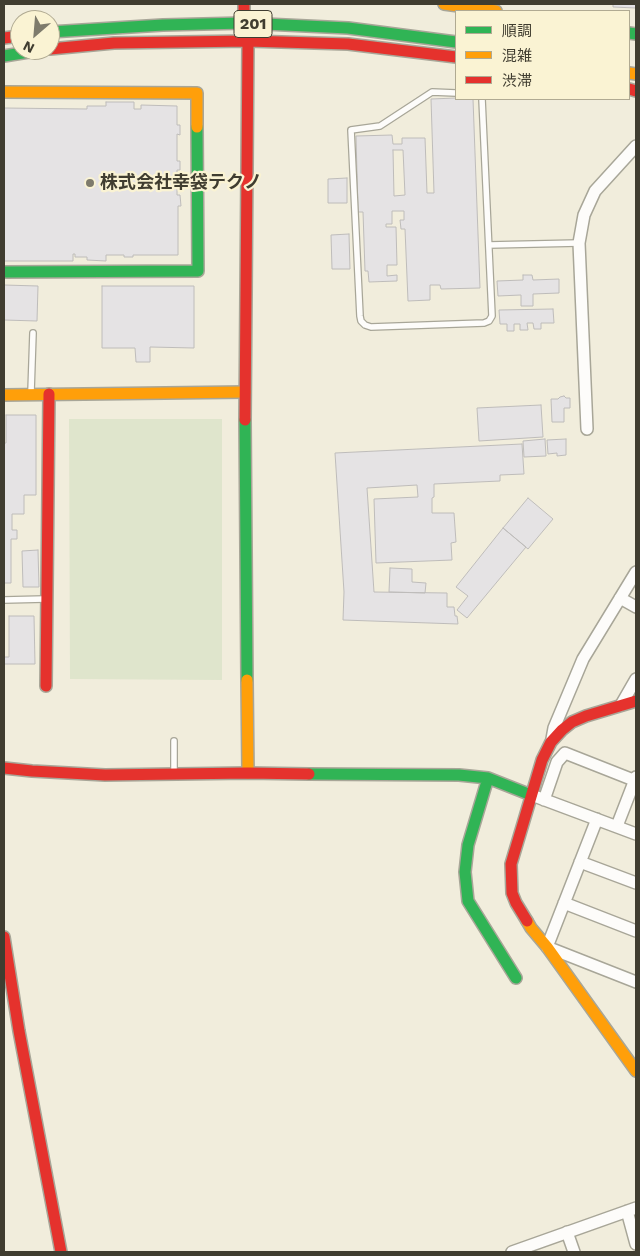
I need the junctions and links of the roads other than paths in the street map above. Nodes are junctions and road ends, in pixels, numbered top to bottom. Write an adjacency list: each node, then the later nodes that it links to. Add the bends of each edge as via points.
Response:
1 (244, 4): 4 (main road)
2 (444, 4): 3 (main road)
3 (489, 10)
4 (244, 23): 5 (main road, 201); 6 (main road); 7 (main road, 201, via 348,28)
5 (60, 31)
6 (248, 41): 8 (main road, 201, via 114,43); 9 (main road, 201, via 348,44); 18 (main road)
7 (455, 42)
8 (60, 48)
9 (455, 57)
10 (4, 92): 16 (main road, via 197,92 198,261 198,270)
11 (455, 93): 15 (lane, via 432,92 380,126 352,130 361,321 371,327 490,321)
12 (482, 100): 15 (lane)
13 (636, 146): 14 (street, via 595,191 584,215)
14 (579, 243): 15 (lane); 22 (street)
15 (490, 245)
16 (4, 272)
17 (33, 333): 19 (lane)
18 (245, 392): 20 (main road); 35 (main road)
19 (31, 394): 20 (main road); 21 (main road)
20 (49, 394): 26 (main road)
21 (4, 395)
22 (587, 429)
23 (636, 572): 24 (street)
24 (620, 598): 27 (street); 33 (street, via 583,659)
25 (4, 600): 26 (lane)
26 (47, 600): 29 (main road)
27 (636, 608)
28 (636, 680): 31 (street)
29 (46, 686)
30 (636, 701): 31 (main road)
31 (621, 705): 33 (main road, via 572,722)
32 (174, 741): 36 (lane)
33 (551, 742): 39 (main road)
34 (4, 768): 36 (main road, via 105,775)
35 (248, 773): 36 (main road); 37 (main road, via 459,774)
36 (174, 774)
37 (488, 778): 39 (main road); 50 (main road, via 468,845 465,872 468,901)
38 (636, 779): 40 (street, via 564,753 557,762); 42 (street)
39 (531, 795): 40 (street); 49 (main road, via 511,864 512,893 531,928)
40 (544, 800): 41 (street)
41 (598, 819): 42 (street); 44 (street)
42 (616, 826): 43 (street)
43 (636, 834)
44 (580, 862): 45 (street); 46 (street)
45 (636, 883)
46 (564, 903): 47 (street); 49 (street)
47 (636, 931)
48 (4, 937): 56 (main road)
49 (547, 947): 51 (street); 52 (main road)
50 (516, 978)
51 (636, 982)
52 (635, 1066)
53 (632, 1209): 54 (street); 55 (street)
54 (568, 1232): 57 (street); 58 (street)
55 (636, 1244)
56 (61, 1252)
57 (513, 1252)
58 (574, 1252)

